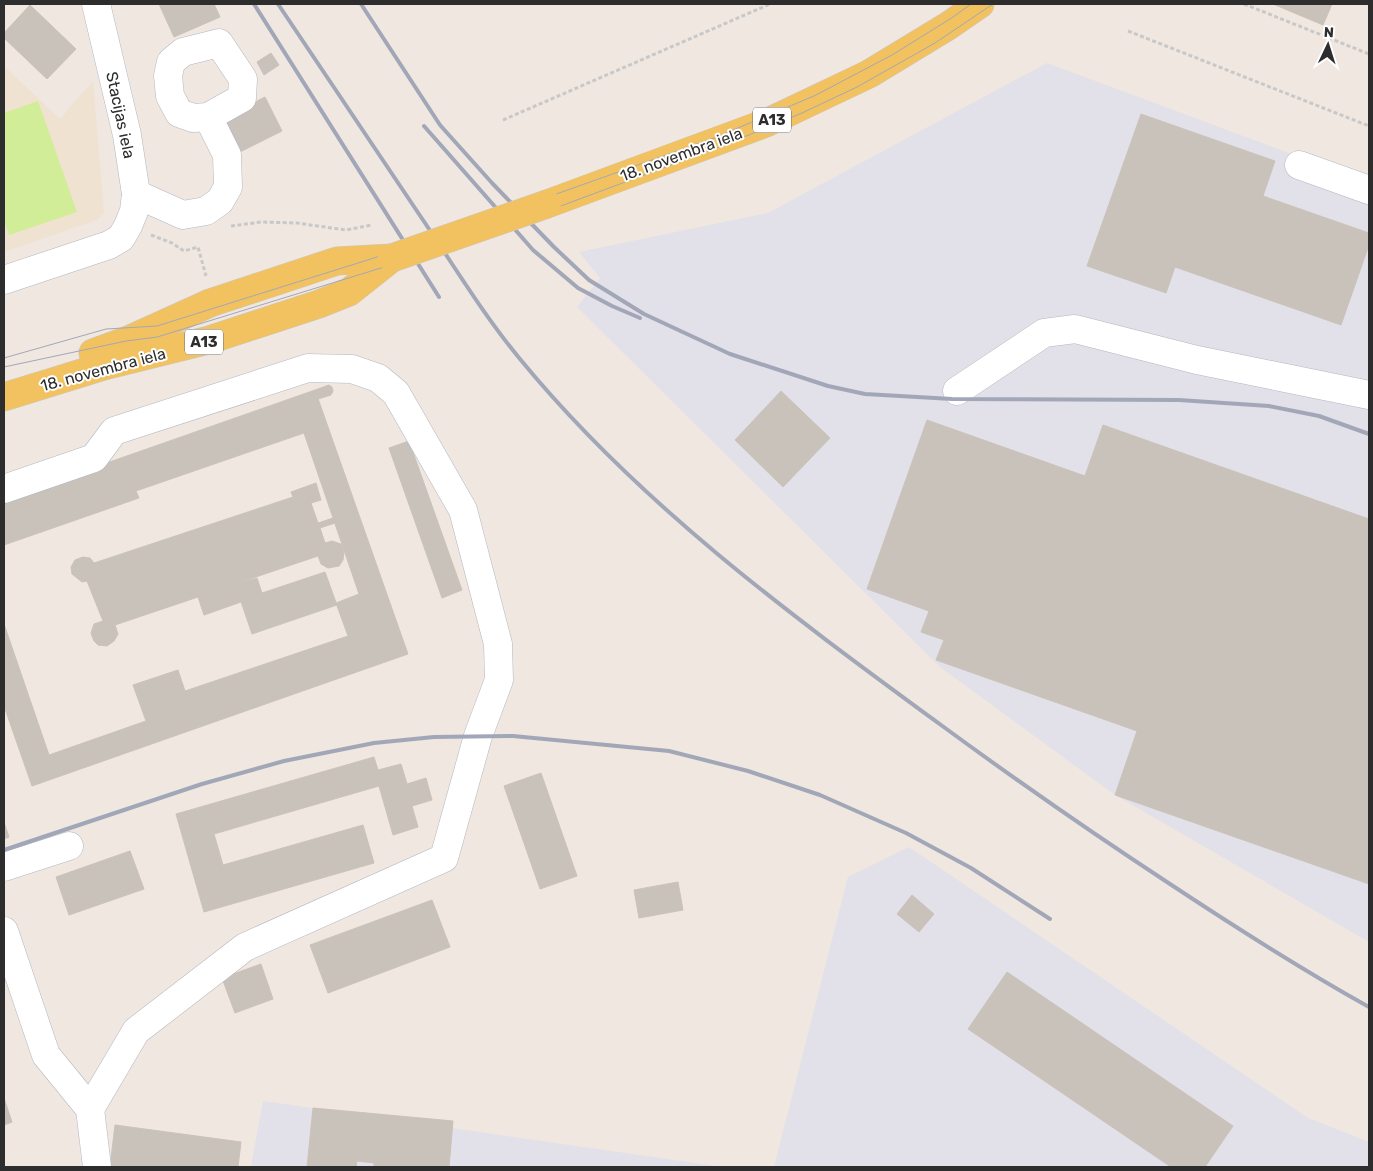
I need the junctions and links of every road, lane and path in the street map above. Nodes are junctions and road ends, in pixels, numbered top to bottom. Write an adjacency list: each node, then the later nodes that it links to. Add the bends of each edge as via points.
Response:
1 (96, 4): 12 (street, Stacijas iela, via 127,135)
2 (770, 4): 8 (path)
3 (980, 4): 16 (main road, 18. novembra iela / A13, bridge, via 869,74 766,123)
4 (1244, 4): 6 (path)
5 (1128, 31): 9 (path)
6 (1369, 54)
7 (208, 117): 12 (street, via 227,155 228,188 220,201 206,212 183,215)
8 (503, 120)
9 (1369, 126)
10 (1299, 165): 11 (street)
11 (1369, 190)
12 (136, 194): 15 (street, Stacijas iela)
13 (372, 225): 14 (path, via 346,230 288,222)
14 (225, 227)
15 (136, 229): 17 (path, via 184,251 198,247); 18 (street, via 109,245)
16 (392, 258): 19 (main road, 18. novembra iela / A13, via 337,261 210,303 126,341); 22 (main road, 18. novembra iela / A13, via 349,292 318,304 209,340 104,366)
17 (206, 277)
18 (4, 280)
19 (4, 384)
20 (957, 391): 21 (street, via 1044,333 1075,329 1197,360)
21 (1369, 395)
22 (4, 397)
23 (4, 489): 27 (street, via 94,458 114,431 308,368 352,369 378,378 396,393 463,510 498,644 499,680 478,736 444,858 245,948 136,1031)
24 (69, 846): 25 (street)
25 (4, 867)
26 (4, 931): 27 (street, via 46,1055)
27 (90, 1109): 28 (street)
28 (97, 1167)

